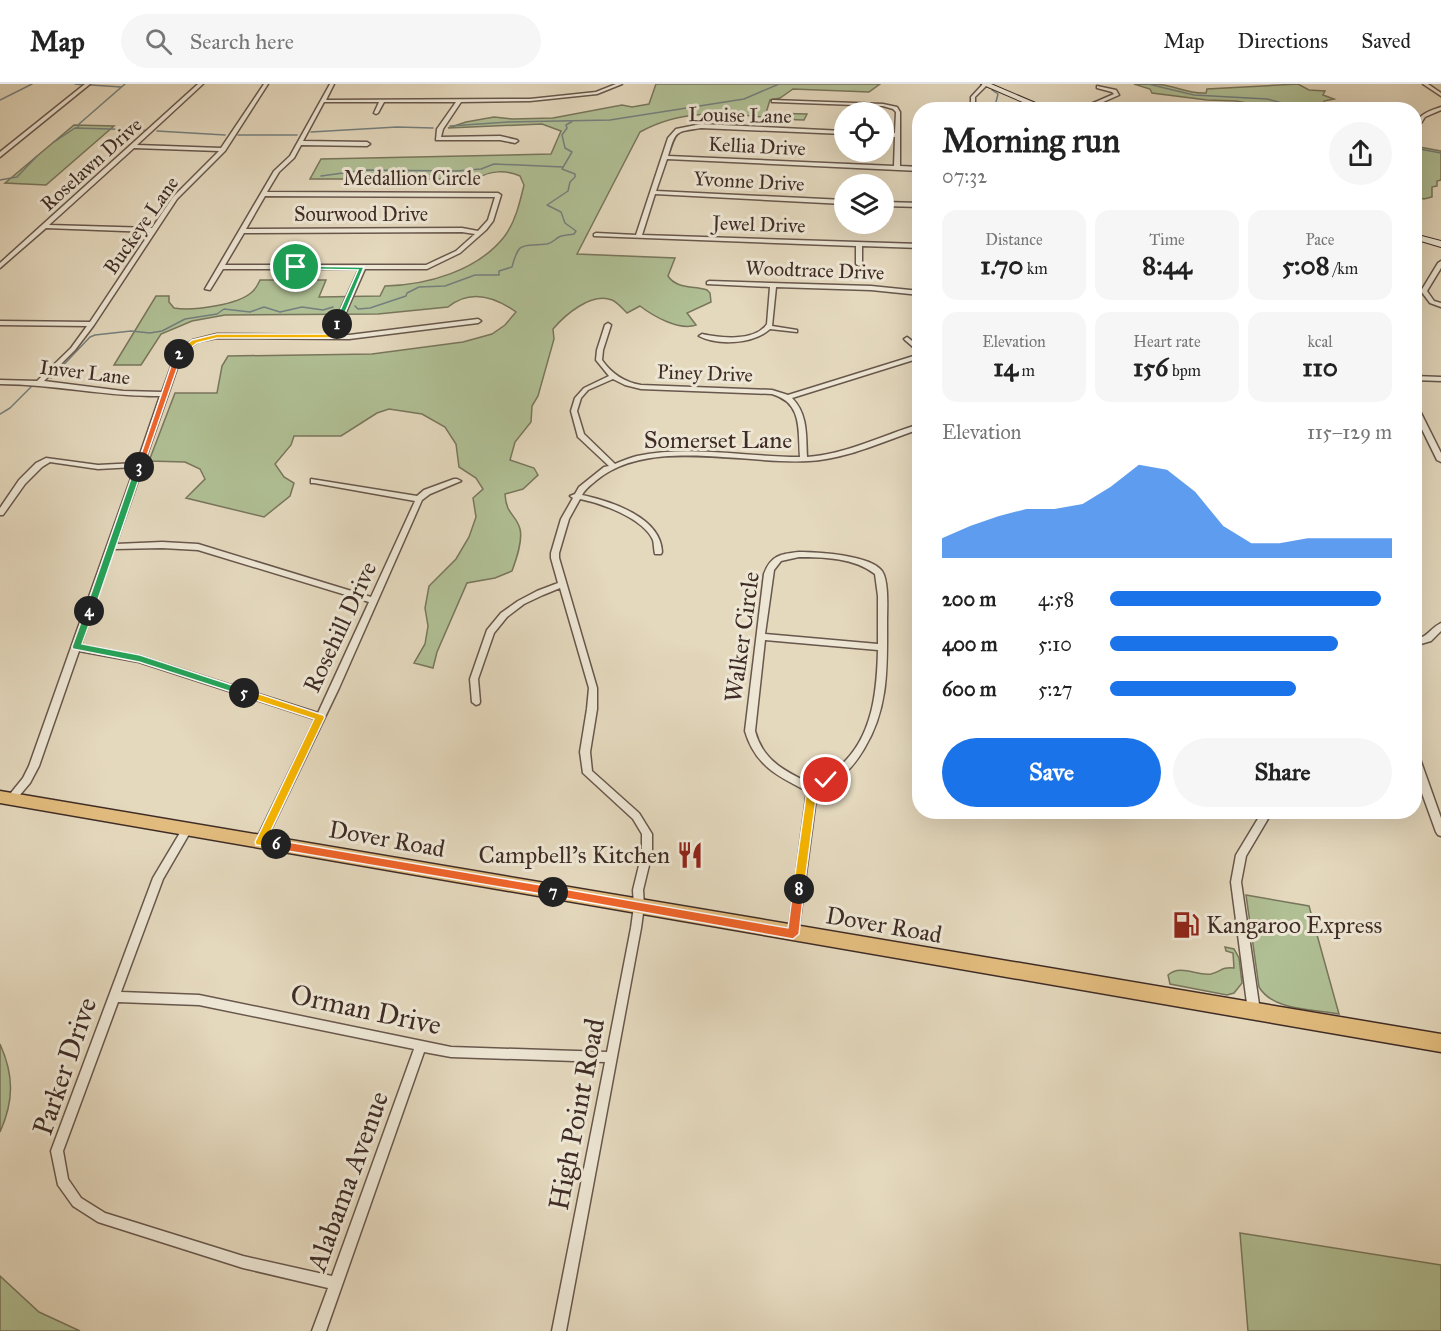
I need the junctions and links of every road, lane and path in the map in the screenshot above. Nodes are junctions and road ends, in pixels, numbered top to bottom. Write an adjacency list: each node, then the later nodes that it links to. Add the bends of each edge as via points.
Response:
1 (88, 84): 27 (street)
2 (201, 84): 25 (street, Roselawn Drive)
3 (266, 84): 26 (street, Buckeye Lane)
4 (332, 84): 11 (street)
5 (620, 84): 13 (street, via 597,93 530,100)
6 (986, 84): 14 (street); 15 (main road)
7 (1425, 84): 9 (street)
8 (1099, 87): 16 (street, via 1117,95)
9 (1441, 95)
10 (774, 100): 21 (street, via 892,107 898,112)
11 (322, 101): 12 (street); 23 (street)
12 (382, 101): 13 (street); 18 (street)
13 (459, 101): 22 (street, via 438,138)
14 (973, 102)
15 (1030, 102)
16 (1099, 102)
17 (1441, 108): 19 (street)
18 (376, 113)
19 (1423, 116)
20 (834, 133): 28 (street, Louise Lane, via 689,126 674,132)
21 (897, 135): 29 (street)
22 (515, 141)
23 (300, 143): 24 (street); 33 (street)
24 (366, 144)
25 (134, 146): 26 (street); 38 (street, Roselawn Drive)
26 (223, 150): 39 (street, Buckeye Lane, via 181,191)
27 (0, 155)
28 (665, 157): 29 (street, Kellia Drive); 32 (street, Louise Lane)
29 (897, 168): 30 (street, Kellia Drive)
30 (912, 169)
31 (500, 185): 34 (street)
32 (653, 192): 35 (street, Yvonne Drive); 43 (street, Louise Lane)
33 (264, 195): 34 (street, Medallion Circle); 40 (street)
34 (498, 195): 41 (street, Medallion Circle, via 491,220)
35 (834, 201)
36 (894, 204): 37 (street)
37 (912, 205)
38 (43, 226): 39 (street); 50 (street, Roselawn Drive)
39 (153, 230): 62 (street, Buckeye Lane)
40 (242, 231): 41 (street, Sourwood Drive); 51 (street)
41 (479, 233): 52 (street, Medallion Circle, via 458,252 427,267)
42 (596, 235): 43 (street, Jewel Drive)
43 (638, 237): 45 (street, Jewel Drive)
44 (1422, 238): 46 (main road)
45 (859, 244): 47 (street, Jewel Drive); 49 (street)
46 (1441, 244)
47 (912, 246)
48 (1441, 263): 53 (street)
49 (859, 264)
50 (0, 266)
51 (221, 267): 52 (street, Medallion Circle); 57 (street)
52 (362, 268): 66 (street)
53 (1431, 281): 55 (street); 59 (street, via 1424,291 1426,296)
54 (709, 283): 56 (street, Woodtrace Drive)
55 (1439, 284)
56 (773, 285): 58 (street, Woodtrace Drive); 64 (street)
57 (208, 289)
58 (912, 292)
59 (1441, 305)
60 (478, 321): 66 (street)
61 (0, 323): 62 (street)
62 (92, 324): 75 (street, Buckeye Lane)
63 (608, 325): 71 (street, via 599,360)
64 (769, 327): 65 (street); 67 (street, via 757,335 737,339)
65 (795, 331)
66 (332, 336): 76 (street, via 207,337 179,353)
67 (702, 336)
68 (907, 339): 69 (street)
69 (912, 344)
70 (912, 359): 77 (street)
71 (612, 377): 77 (street, Piney Drive, via 641,387 771,392); 83 (street, via 586,389 574,411 581,435)
72 (1422, 378): 73 (street)
73 (1441, 379)
74 (0, 382): 75 (street, Inver Lane)
75 (40, 382): 76 (street, Inver Lane, via 99,392)
76 (165, 394): 82 (street)
77 (789, 397): 80 (street, via 798,409)
78 (1422, 421): 81 (street)
79 (912, 429): 80 (street, Somerset Lane, via 827,456)
80 (804, 459): 83 (street, Somerset Lane, via 675,454)
81 (1441, 460)
82 (140, 465): 88 (street, via 91,466 49,460 22,482); 89 (street)
83 (612, 465): 86 (street, Somerset Lane, via 585,483)
84 (314, 481): 87 (street)
85 (457, 481): 87 (street)
86 (574, 496): 90 (street, via 607,504 633,518 656,539); 91 (street, Somerset Lane, via 555,550)
87 (419, 499): 92 (street, Rosehill Drive)
88 (0, 513)
89 (111, 547): 92 (street, via 198,547); 96 (street)
90 (658, 552)
91 (561, 585): 98 (street, via 509,609 490,632 474,679); 107 (street, Somerset Lane, via 592,688 585,752 588,773 636,816 647,834)
92 (373, 600): 99 (street, Rosehill Drive)
93 (1441, 626): 95 (street)
94 (760, 637): 97 (street); 97 (street, Walker Circle, via 767,580 774,562 794,555 848,559 868,564 882,579); 101 (street, Walker Circle, via 750,727 752,742 765,761)
95 (1422, 641)
96 (76, 647): 99 (street, via 140,658); 102 (street, via 34,766 27,780)
97 (882, 647): 101 (street, Walker Circle, via 880,701 873,722 848,764)
98 (476, 702)
99 (320, 717): 106 (street, Rosehill Drive)
100 (1422, 779): 105 (street)
101 (812, 789): 108 (street)
102 (5, 798): 104 (main road, Dover Road)
103 (1263, 819): 110 (street, via 1241,855 1236,882)
104 (187, 829): 106 (main road, Dover Road); 109 (street, Parker Drive, via 158,878)
105 (1441, 832)
106 (260, 842): 107 (main road, Dover Road)
107 (639, 906): 108 (main road, Dover Road); 113 (street, High Point Road)
108 (793, 934): 110 (main road, Dover Road)
109 (113, 997): 112 (street, Orman Drive, via 200,1000); 114 (street, Parker Drive, via 57,1151 62,1182 77,1202 102,1218 233,1259)
110 (1254, 1011): 111 (main road, Dover Road)
111 (1441, 1043)
112 (420, 1047): 113 (street, Orman Drive, via 516,1056); 114 (street, Alabama Avenue)
113 (610, 1057): 116 (street, High Point Road)
114 (336, 1283): 115 (street, Alabama Avenue)
115 (319, 1331)
116 (559, 1331)

